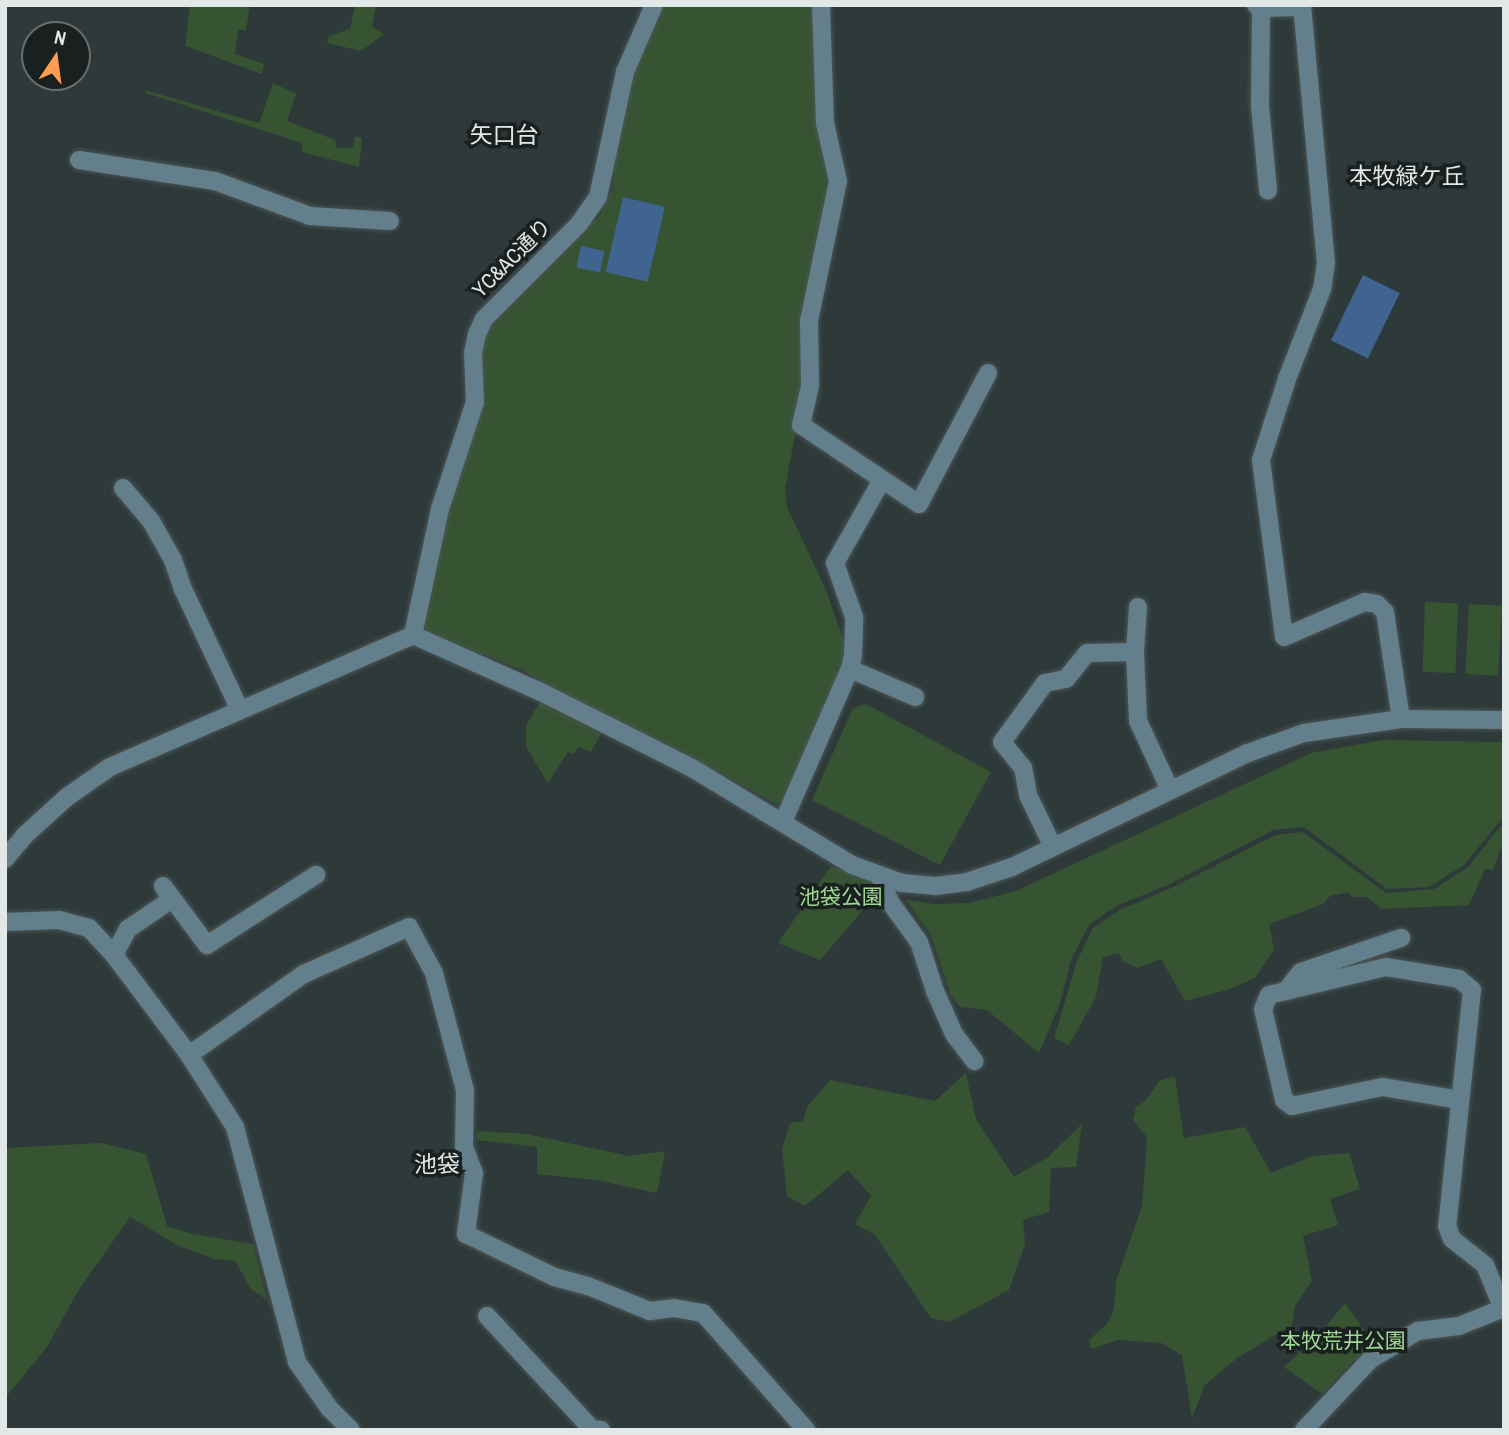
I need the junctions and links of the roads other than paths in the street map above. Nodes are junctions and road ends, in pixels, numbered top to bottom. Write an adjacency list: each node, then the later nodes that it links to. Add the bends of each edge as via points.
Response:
1 (654, 5): 12 (street, YC&AC通り, via 625,72 598,197 579,223 484,319 477,334 472,353 475,402 440,509)
2 (821, 5): 9 (street, via 825,124 838,181 809,321 810,386 801,425)
3 (1302, 6): 4 (street); 17 (street, via 1326,262 1322,289 1261,460 1284,637 1365,602 1377,604 1385,612)
4 (1259, 7): 6 (street, via 1260,106)
5 (79, 160): 7 (street, via 215,181 310,216)
6 (1268, 191)
7 (390, 221)
8 (988, 373): 9 (street, via 919,504)
9 (882, 480): 14 (street, via 835,563 854,617)
10 (123, 488): 16 (street, via 151,521 173,560)
11 (1138, 607): 13 (street)
12 (413, 635): 16 (street); 20 (street, via 541,692 692,768)
13 (1135, 652): 19 (street, via 1138,721); 21 (street, via 1087,653 1066,679 1045,683 1002,742 1023,768 1028,795)
14 (850, 669): 15 (street); 20 (street)
15 (915, 697)
16 (240, 710): 22 (street, via 110,767 67,797)
17 (1401, 719): 18 (street); 19 (street, via 1304,733 1248,753)
18 (1504, 720)
19 (1170, 790): 21 (street)
20 (783, 822): 24 (street)
21 (1053, 847): 24 (street, via 967,882 935,886)
22 (5, 859)
23 (316, 875): 27 (street, via 207,945 167,892 128,929)
24 (880, 877): 30 (street, via 890,902 919,942 954,1034)
25 (5, 922): 27 (street, via 59,920 89,928)
26 (1401, 939): 28 (street, via 1301,972)
27 (114, 955): 29 (street)
28 (1286, 991): 31 (street, via 1385,967 1459,979 1472,990); 31 (street, via 1269,995 1263,1009 1284,1100 1292,1106 1382,1087)
29 (189, 1055): 35 (street, via 234,1127 298,1362 329,1408); 36 (street, via 304,974 409,927 434,973 465,1090 464,1147 474,1173 466,1234 554,1277 650,1311 674,1308 703,1313)
30 (974, 1061)
31 (1460, 1100): 32 (street, via 1447,1226 1452,1239 1485,1265)
32 (1504, 1309): 37 (street, via 1459,1326 1418,1331 1371,1359)
33 (487, 1315): 34 (street)
34 (595, 1429)
35 (351, 1430)
36 (806, 1430)
37 (1304, 1430)

